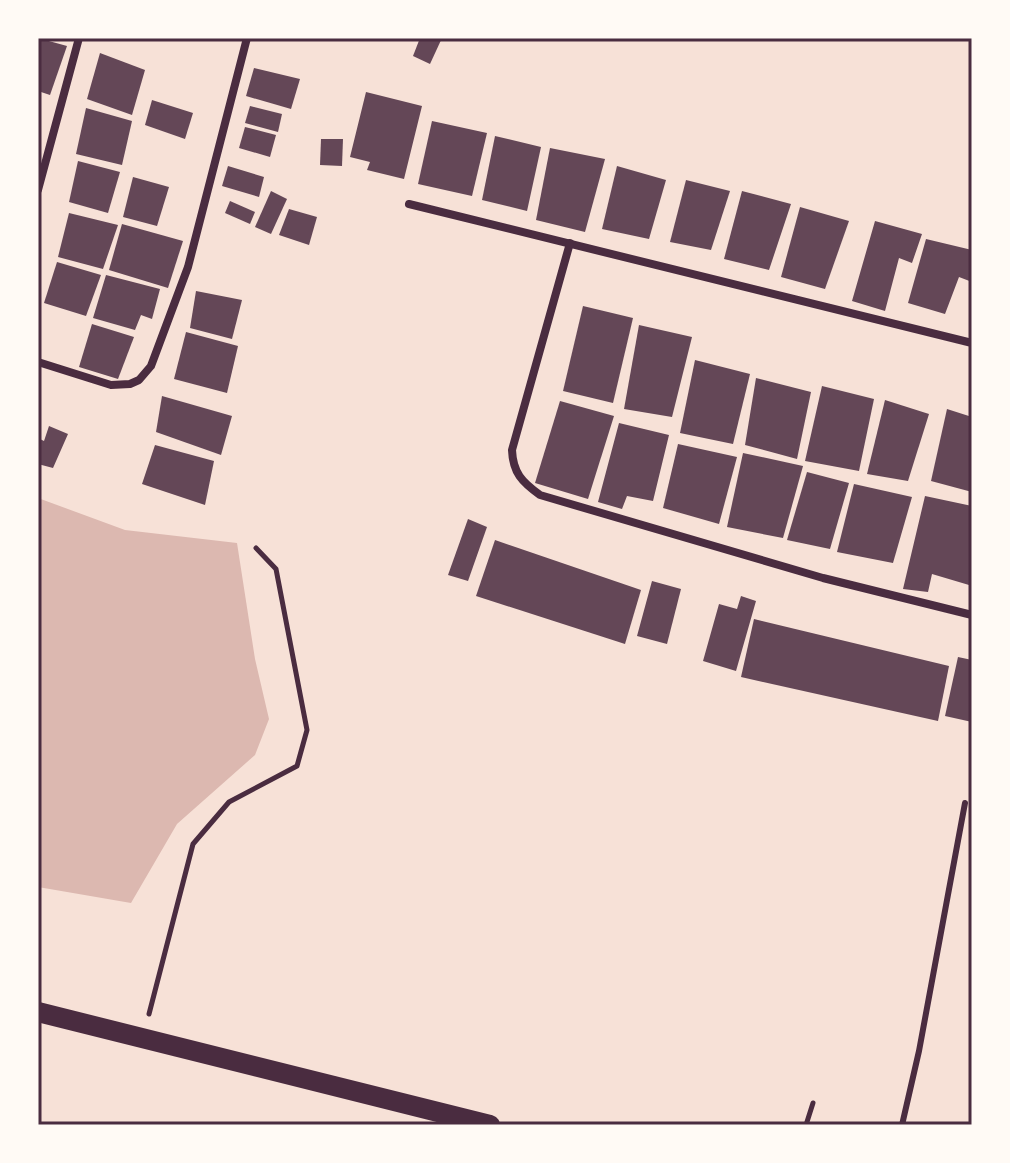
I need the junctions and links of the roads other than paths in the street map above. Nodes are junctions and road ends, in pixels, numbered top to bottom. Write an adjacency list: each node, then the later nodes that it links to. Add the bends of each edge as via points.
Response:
1 (79, 38): 3 (street)
2 (247, 38): 7 (street, via 188,267 151,366 139,380 111,385)
3 (38, 190)
4 (409, 204): 5 (street)
5 (570, 243): 6 (street); 8 (street, via 512,450 520,481 540,495 823,578)
6 (972, 343)
7 (38, 362)
8 (972, 615)
9 (965, 803): 12 (lane)
10 (38, 1012): 11 (main road)
11 (490, 1125)
12 (902, 1125)

